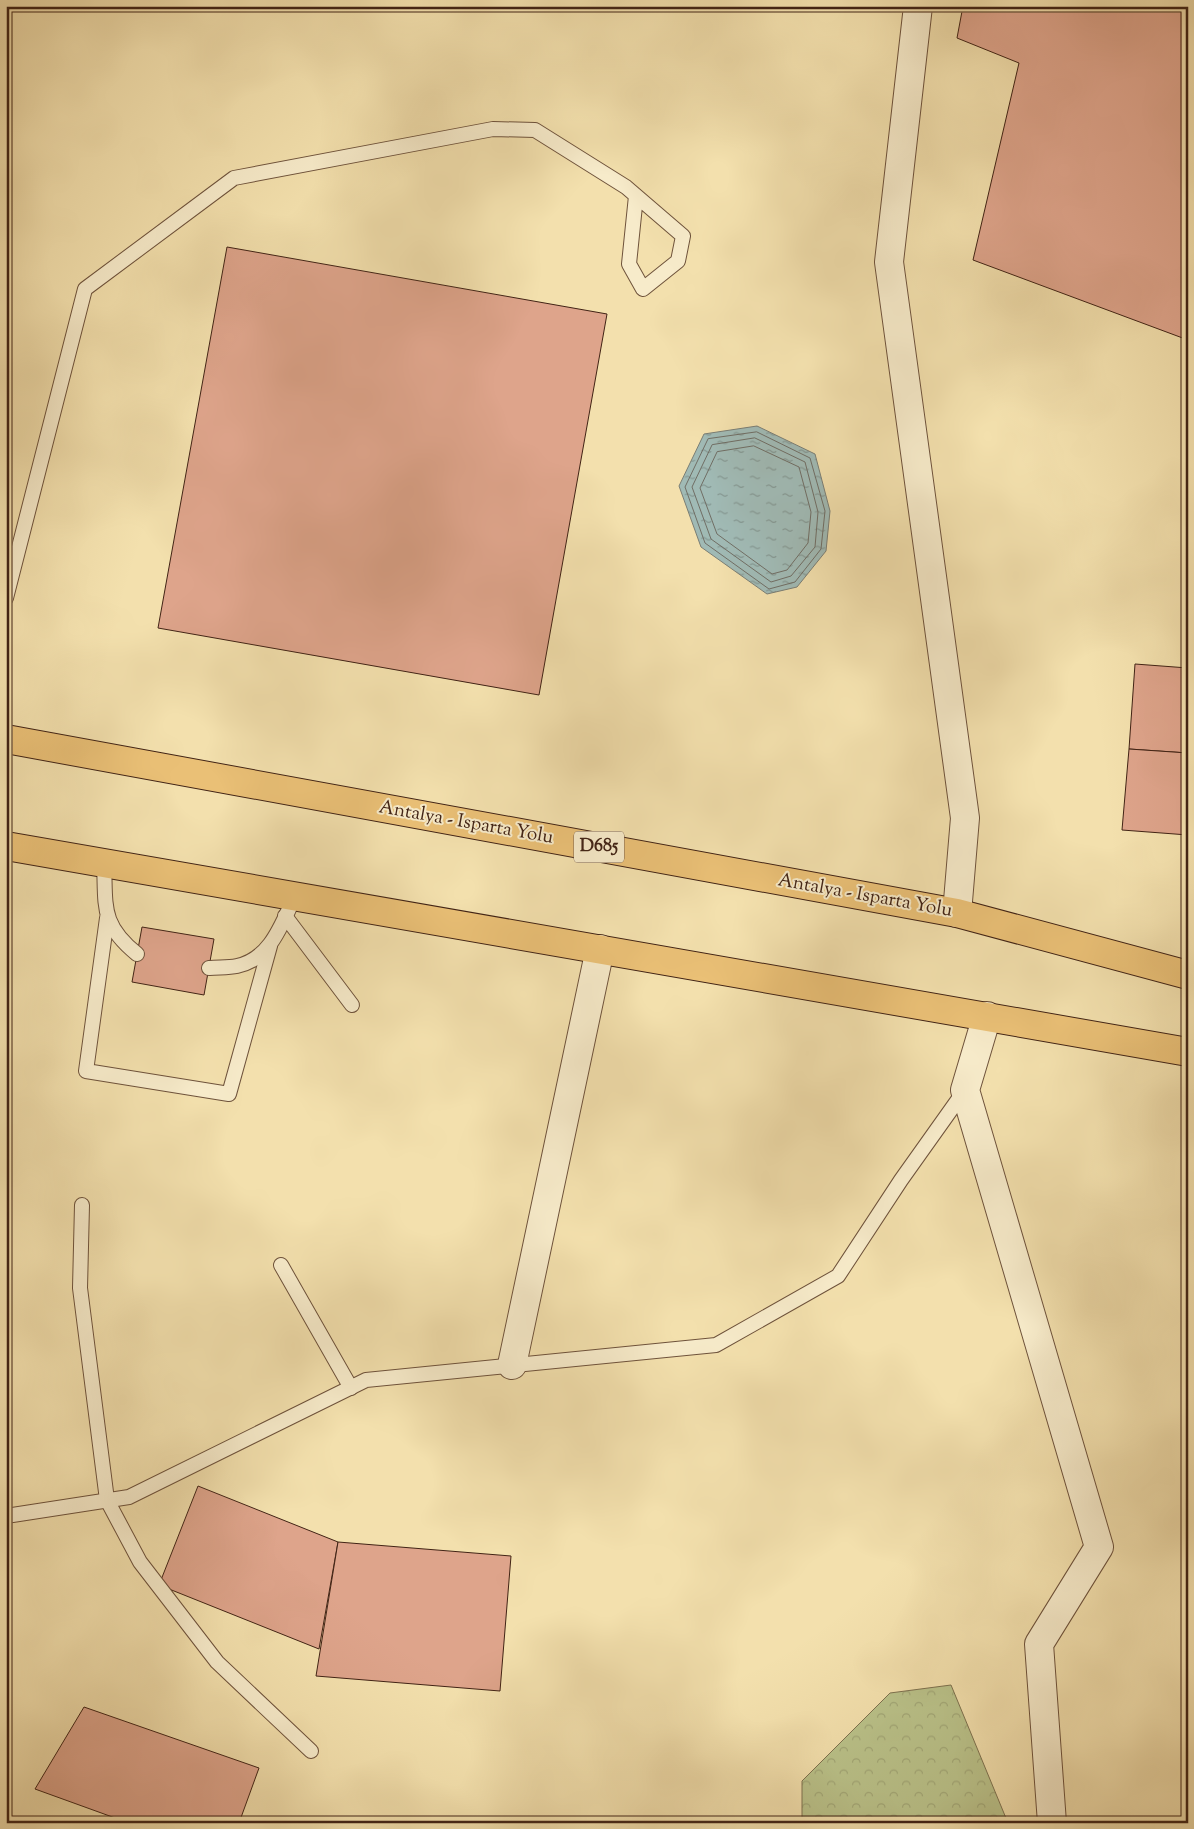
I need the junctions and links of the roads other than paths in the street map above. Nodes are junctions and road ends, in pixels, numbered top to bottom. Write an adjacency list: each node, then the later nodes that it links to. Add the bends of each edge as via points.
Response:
1 (918, 6): 8 (street, via 889,262 965,818)
2 (636, 196): 2 (lane, via 629,264 643,289 678,261 683,236); 3 (lane, via 535,130 493,129 234,178 84,289)
3 (6, 598)
4 (6, 739): 8 (highway, Antalya - Isparta Yolu / D685)
5 (6, 846): 6 (highway)
6 (104, 863): 7 (highway); 9 (lane)
7 (290, 906): 10 (lane); 11 (highway); 15 (lane)
8 (957, 913): 14 (highway, Antalya - Isparta Yolu / D685)
9 (107, 918): 10 (lane, via 86,1071 229,1094); 12 (lane, via 118,937)
10 (270, 946): 13 (lane, via 254,959 238,966)
11 (600, 949): 16 (highway); 21 (street)
12 (137, 954)
13 (209, 968)
14 (1188, 975)
15 (352, 1005)
16 (987, 1016): 17 (highway); 18 (street)
17 (1188, 1052)
18 (964, 1090): 21 (lane, via 838,1276 716,1345); 26 (street, via 1099,1547 1039,1644)
19 (82, 1205): 23 (lane, via 80,1288)
20 (281, 1265): 22 (lane)
21 (512, 1366): 22 (lane, via 366,1380)
22 (351, 1388): 23 (lane, via 129,1497)
23 (106, 1500): 24 (lane); 25 (lane, via 140,1562 216,1662)
24 (6, 1516)
25 (311, 1751)
26 (1052, 1823)

